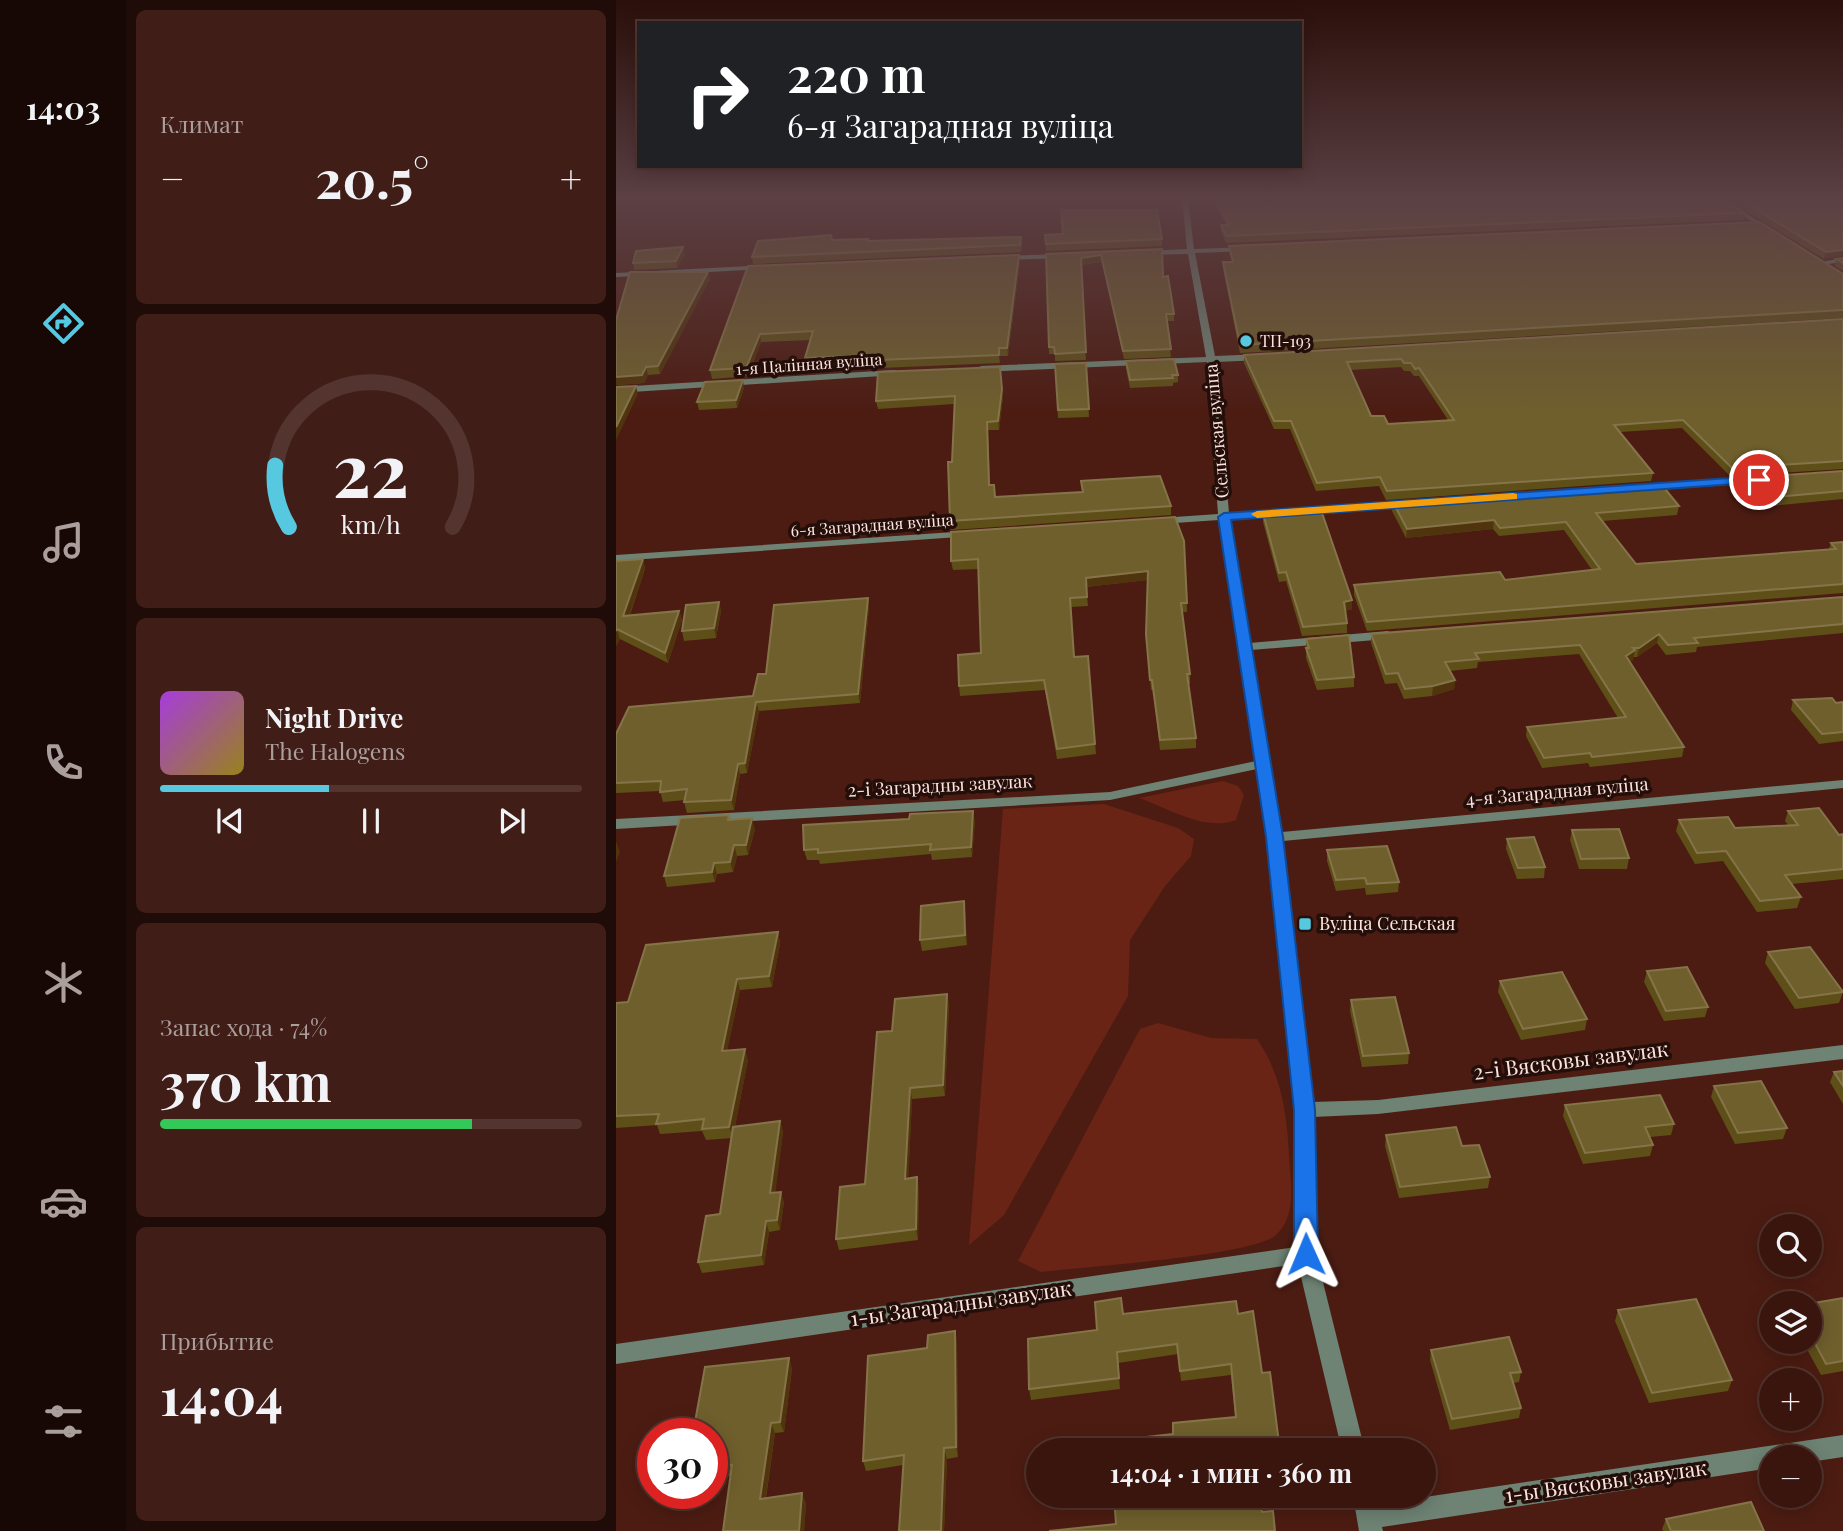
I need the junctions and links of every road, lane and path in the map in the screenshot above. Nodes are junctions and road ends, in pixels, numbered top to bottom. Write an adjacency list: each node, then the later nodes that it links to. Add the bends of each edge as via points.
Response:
1 (708, 270): 3 (street)
2 (1194, 270): 5 (street, Сельская вуліца)
3 (616, 275)
4 (1277, 356): 5 (street)
5 (1211, 360): 6 (street); 12 (street, Сельская вуліца)
6 (976, 369)
7 (909, 372): 8 (street, 1-я Цалінная вуліца)
8 (616, 390)
9 (1773, 479): 10 (street)
10 (1635, 488)
11 (1416, 503): 12 (street)
12 (1224, 517): 13 (street); 17 (street, Сельская вуліца)
13 (1141, 522)
14 (975, 533): 15 (street, 6-я Загарадная вуліца)
15 (616, 558)
16 (1396, 634): 17 (street)
17 (1246, 648): 18 (street, Сельская вуліца)
18 (1262, 764): 20 (street, 2-і Загарадны завулак, via 1110,796); 21 (street, Сельская вуліца)
19 (1843, 784): 21 (street, 4-я Загарадная вуліца)
20 (616, 824)
21 (1275, 837): 23 (street, Сельская вуліца)
22 (1843, 1052): 23 (street, 2-і Вясковы завулак, via 1378,1107)
23 (1304, 1110): 24 (street, Сельская вуліца)
24 (1306, 1254): 25 (street, 1-ы Загарадны завулак); 26 (street, Сельская вуліца)
25 (616, 1354)
26 (1351, 1438)
27 (1843, 1446): 28 (street, 1-ы Вясковы завулак)
28 (1369, 1515)

